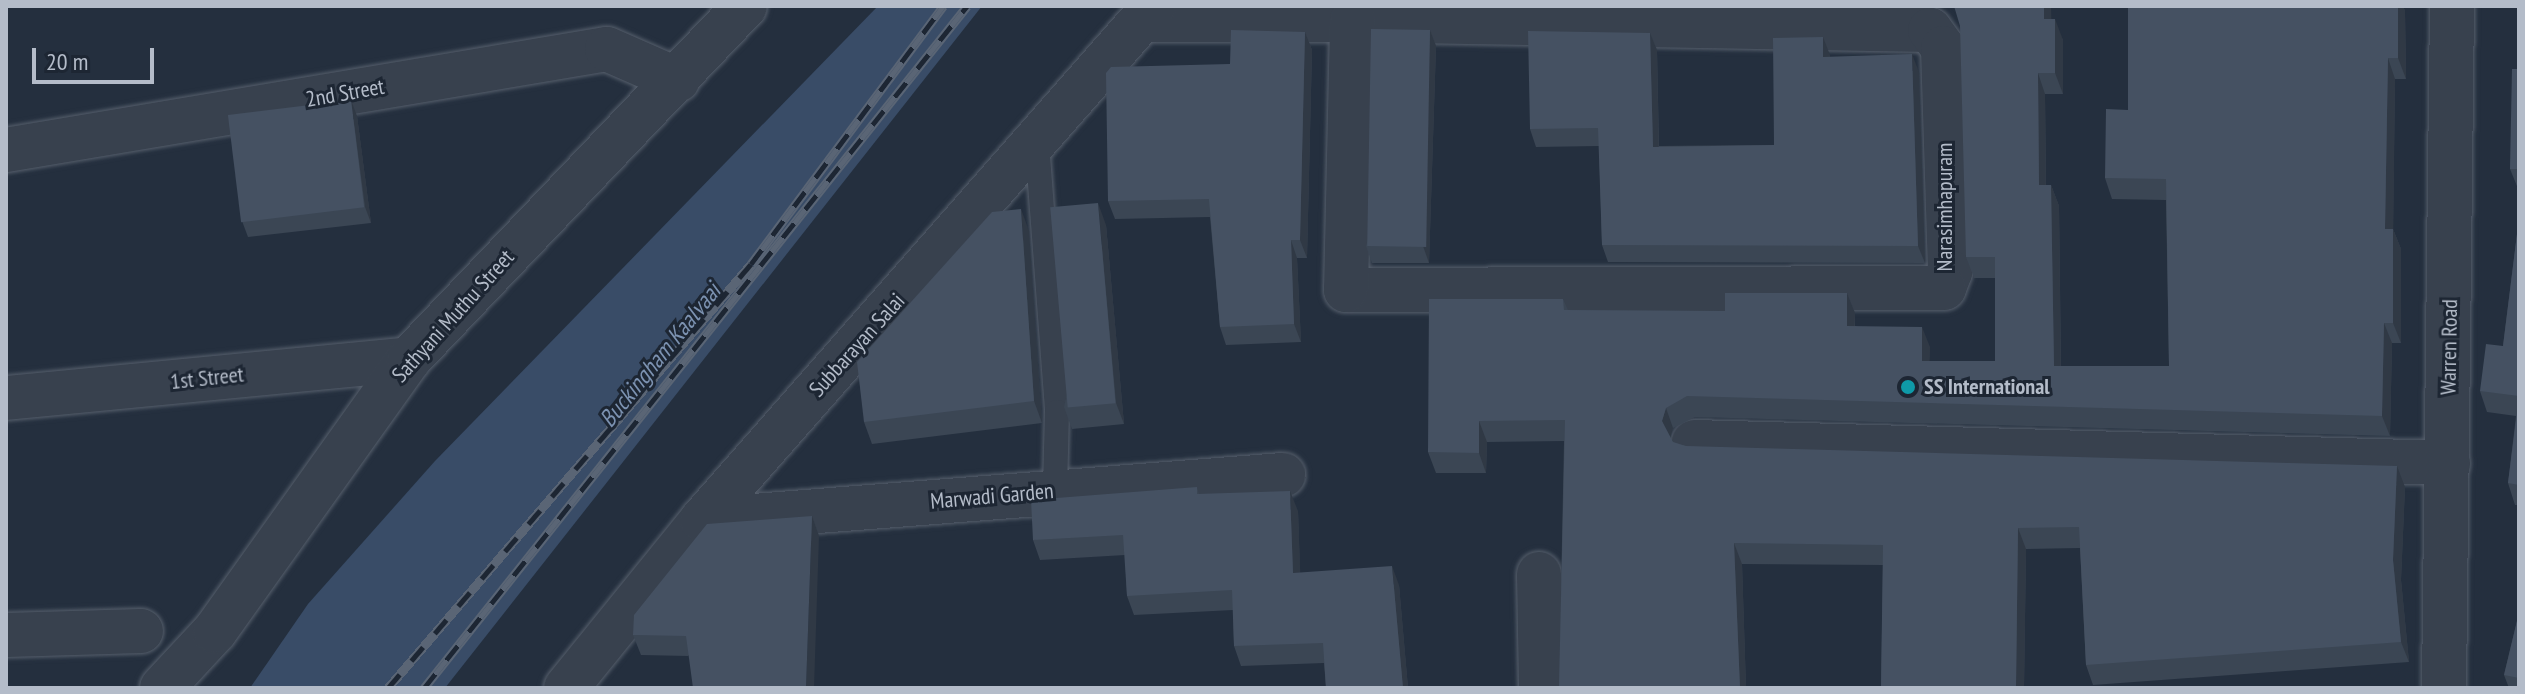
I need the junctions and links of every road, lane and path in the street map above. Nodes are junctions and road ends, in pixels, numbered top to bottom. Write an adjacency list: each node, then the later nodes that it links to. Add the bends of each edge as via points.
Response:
1 (745, 6): 5 (street, Sathyani Muthu Street)
2 (2452, 6): 11 (street, Warren Road)
3 (1148, 13): 4 (street, Narasimhapuram); 6 (street, Subbarayan Salai)
4 (1352, 20): 4 (street, Narasimhapuram, via 1930,30 1943,48 1950,272 1944,288 1346,290)
5 (678, 80): 7 (street, 2nd Street, via 607,49); 8 (street, Sathyani Muthu Street)
6 (1037, 143): 13 (lane, via 1057,412); 14 (street, Subbarayan Salai)
7 (6, 150)
8 (409, 359): 9 (street, 1st Street); 18 (street, Sathyani Muthu Street, via 215,631)
9 (6, 398)
10 (1694, 442): 11 (street)
11 (2448, 463): 21 (street, Warren Road)
12 (1283, 475): 13 (street, Marwadi Garden)
13 (1055, 490): 14 (street, Marwadi Garden)
14 (702, 520): 19 (street, Subbarayan Salai)
15 (1539, 574): 20 (street)
16 (141, 631): 17 (street)
17 (6, 635)
18 (162, 688)
19 (566, 688)
20 (1541, 688)
21 (2444, 688)

